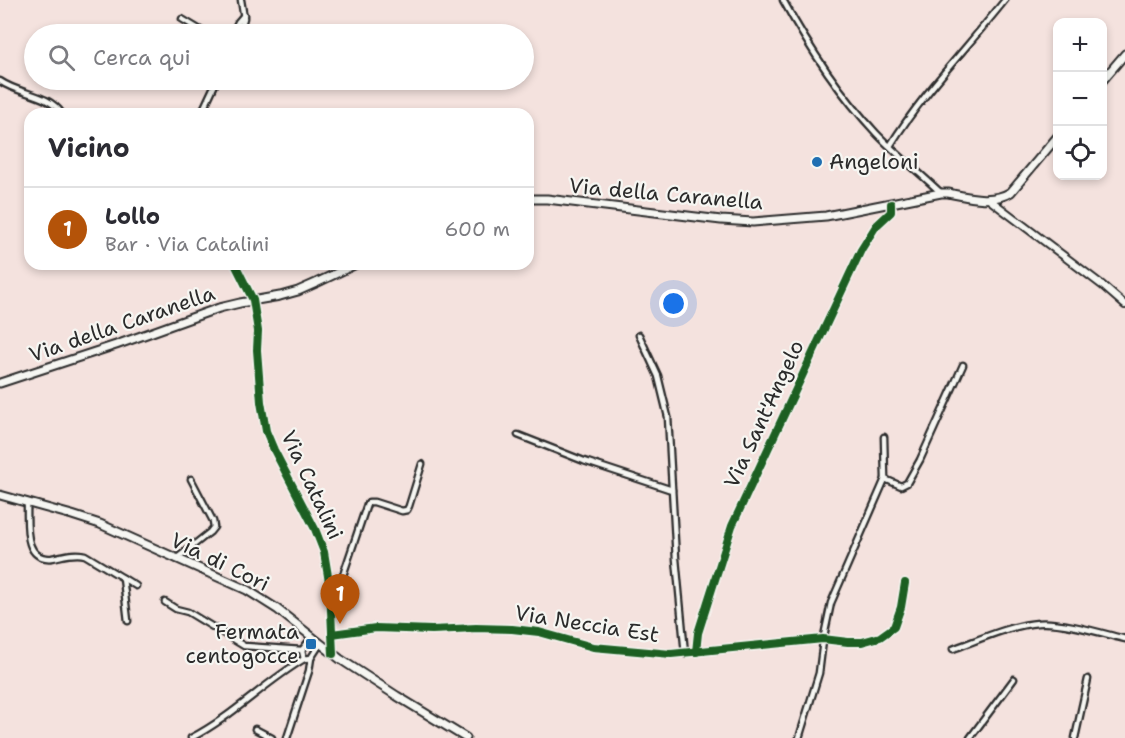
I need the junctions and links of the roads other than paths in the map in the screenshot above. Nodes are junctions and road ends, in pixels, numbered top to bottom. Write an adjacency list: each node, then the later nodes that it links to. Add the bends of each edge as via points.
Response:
1 (241, 0): 4 (street)
2 (783, 0): 16 (street, via 827,73)
3 (1005, 0): 16 (street)
4 (244, 15): 7 (street); 8 (street)
5 (182, 19): 6 (street)
6 (190, 24)
7 (237, 24)
8 (243, 24)
9 (1125, 54): 10 (main road)
10 (1107, 75)
11 (0, 81): 13 (street)
12 (212, 90): 14 (street)
13 (58, 108)
14 (204, 108)
15 (1053, 142): 19 (main road, via 1011,192)
16 (890, 146): 17 (street)
17 (941, 193): 19 (main road, Via della Caranella); 20 (main road, Via della Caranella)
18 (534, 199): 20 (main road, Via della Caranella, via 745,222 818,217)
19 (990, 200): 24 (street)
20 (891, 204): 50 (street, Via Sant'Angelo, via 891,212 877,224 861,250 732,526 698,633)
21 (238, 270): 23 (street, Via Catalini)
22 (343, 270): 23 (main road, Via della Caranella, via 280,296)
23 (253, 300): 27 (main road, Via della Caranella); 41 (street, Via Catalini, via 265,427 322,545)
24 (1125, 305)
25 (639, 335): 33 (street, via 658,376 666,408)
26 (963, 365): 31 (street, via 907,483 901,486)
27 (0, 383)
28 (518, 435): 33 (street)
29 (884, 437): 31 (street)
30 (422, 464): 41 (street, via 407,510 374,502 367,504)
31 (885, 478): 45 (street, via 831,603)
32 (191, 479): 36 (street, via 214,527)
33 (672, 490): 52 (street)
34 (0, 495): 35 (main road, Via di Cori)
35 (27, 502): 36 (main road, Via di Cori, via 100,524); 37 (street, via 29,542 36,555 49,558 78,553)
36 (176, 559): 44 (main road, Via di Cori, via 254,594)
37 (123, 578): 39 (street); 42 (street)
38 (905, 583): 45 (street, Via Neccia Est, via 900,614 889,632 862,642)
39 (136, 586)
40 (165, 602): 49 (street, via 244,646)
41 (331, 611): 43 (street, Via Catalini)
42 (128, 621)
43 (332, 634): 51 (street, Via Catalini); 52 (street, Via Neccia Est, via 376,628 512,629 593,647)
44 (312, 637): 47 (main road, Via di Cori); 49 (street)
45 (823, 639): 50 (street, Via Neccia Est); 62 (street, via 819,673)
46 (1125, 639): 48 (street, via 1040,623)
47 (320, 644): 51 (main road, Via di Cori); 53 (street)
48 (953, 649)
49 (302, 650): 54 (street)
50 (696, 652): 52 (street, Via Neccia Est)
51 (333, 654): 61 (main road, Via di Cori)
52 (685, 654)
53 (311, 658): 54 (street); 60 (street)
54 (304, 659): 58 (street)
55 (1014, 679): 63 (street)
56 (1088, 679): 64 (street)
57 (255, 729): 59 (street)
58 (191, 738)
59 (272, 738)
60 (287, 738)
61 (466, 738)
62 (799, 738)
63 (970, 738)
64 (1075, 738)

